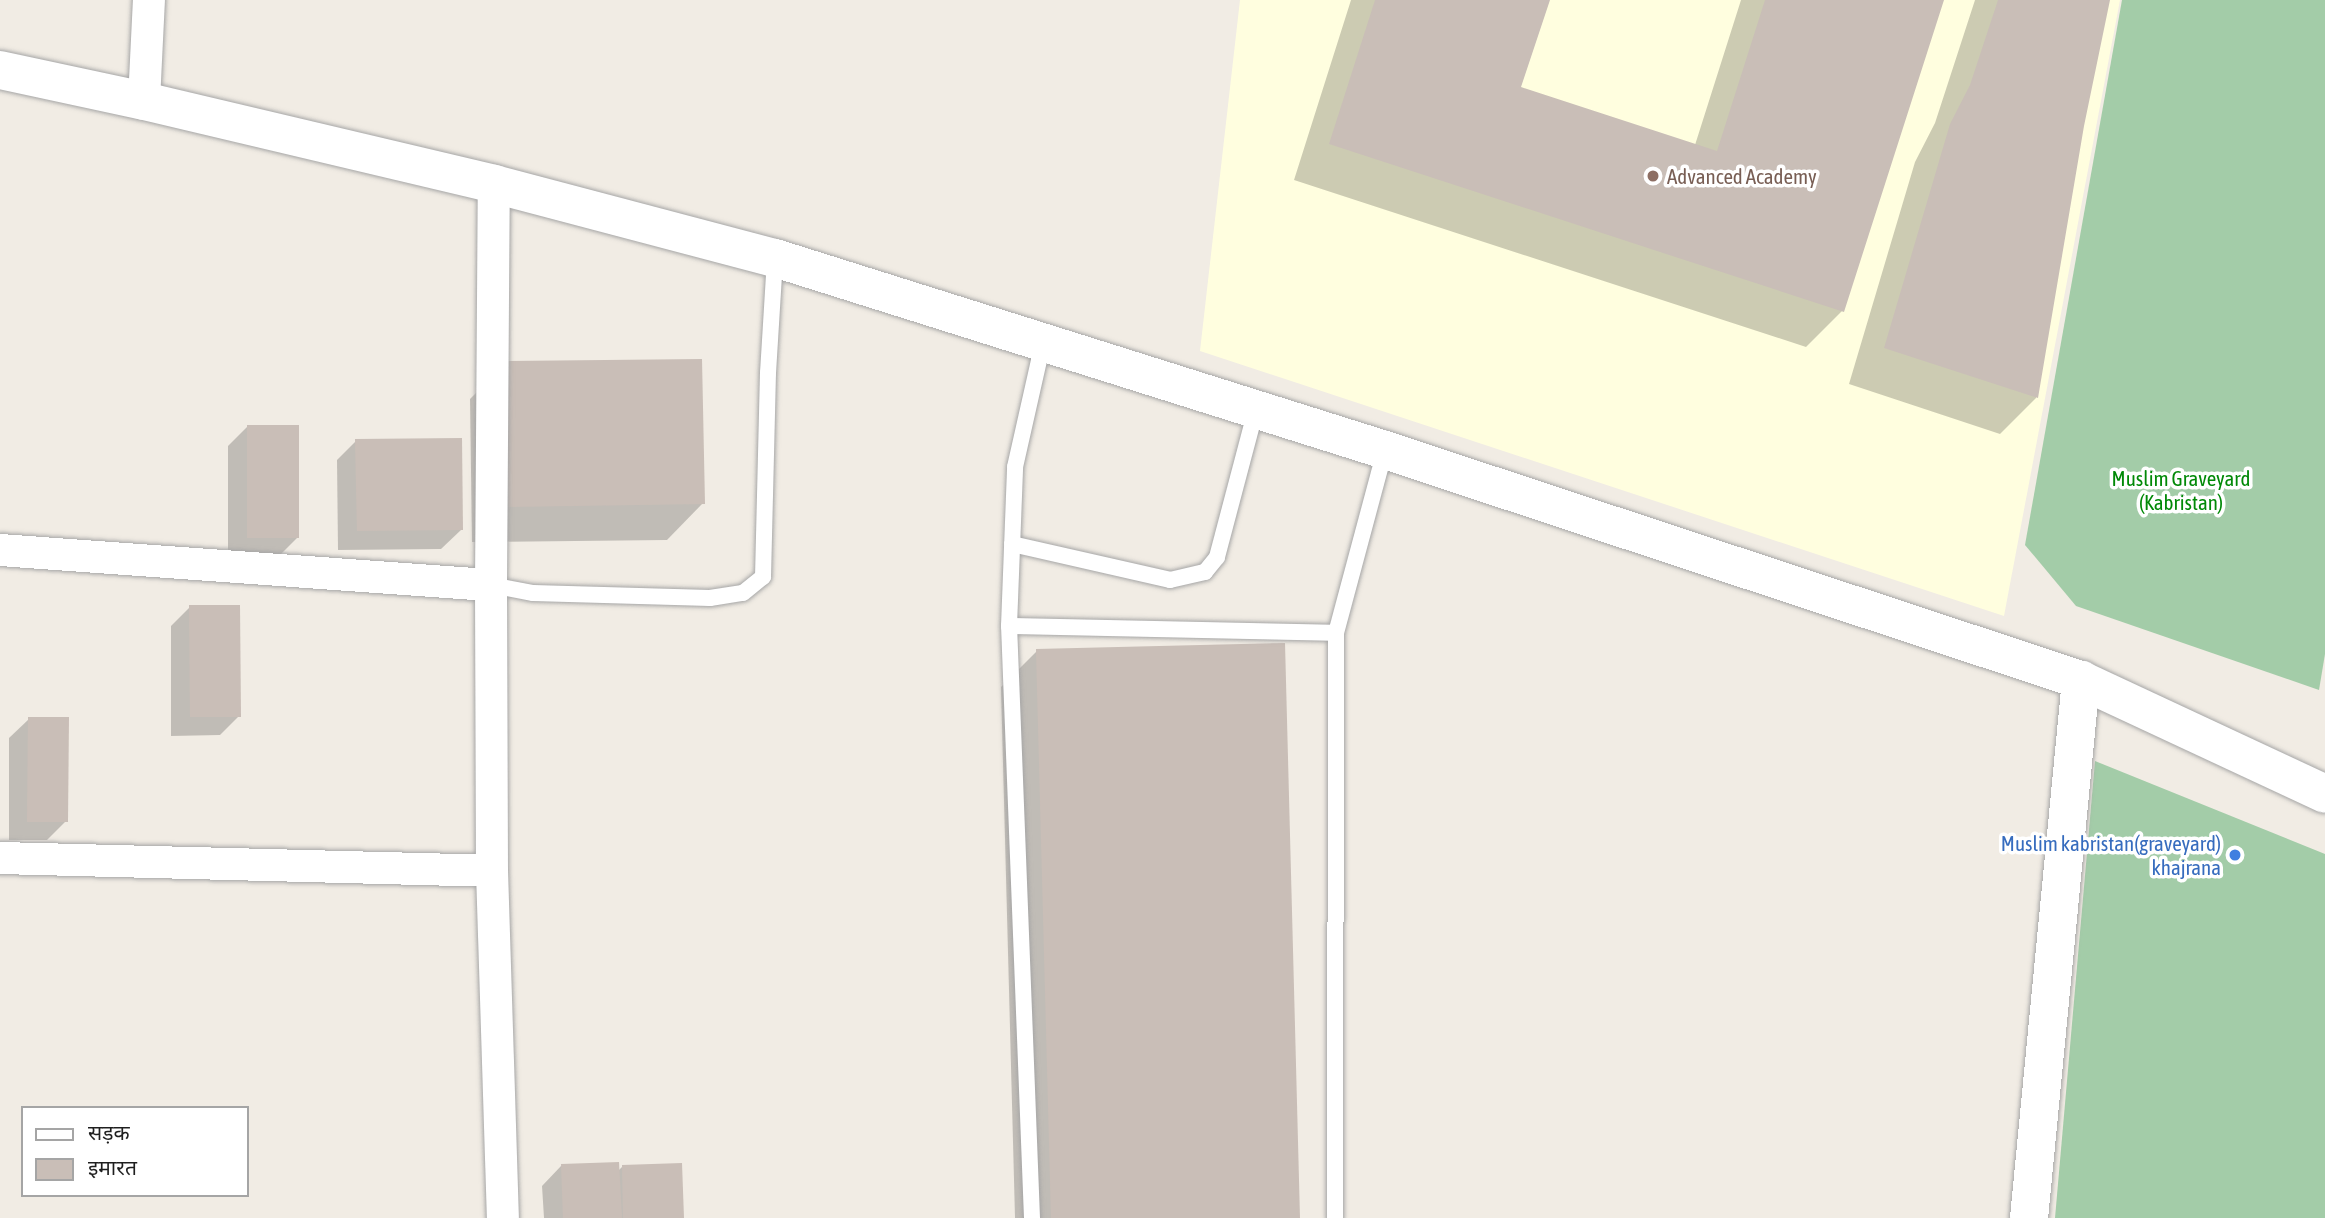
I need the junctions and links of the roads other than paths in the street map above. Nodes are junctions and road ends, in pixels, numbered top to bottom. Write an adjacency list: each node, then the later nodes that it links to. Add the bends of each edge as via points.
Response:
1 (149, 0): 3 (street)
2 (0, 70): 3 (street)
3 (144, 100): 4 (street)
4 (494, 184): 5 (street); 11 (street)
5 (775, 258): 6 (street); 11 (lane, via 763,577 743,593 710,598 533,593)
6 (1043, 343): 7 (street); 9 (lane, via 1015,467)
7 (1256, 409): 8 (street); 9 (lane, via 1217,557 1205,572 1170,580)
8 (1385, 450): 13 (lane); 14 (street)
9 (1012, 544): 12 (lane)
10 (0, 550): 11 (street)
11 (491, 585): 17 (street)
12 (1009, 626): 13 (lane); 19 (lane)
13 (1336, 634): 20 (lane)
14 (2081, 680): 15 (street); 21 (street)
15 (2325, 794)
16 (0, 858): 17 (street)
17 (492, 871): 18 (street)
18 (503, 1218)
19 (1032, 1218)
20 (1335, 1218)
21 (2029, 1218)

